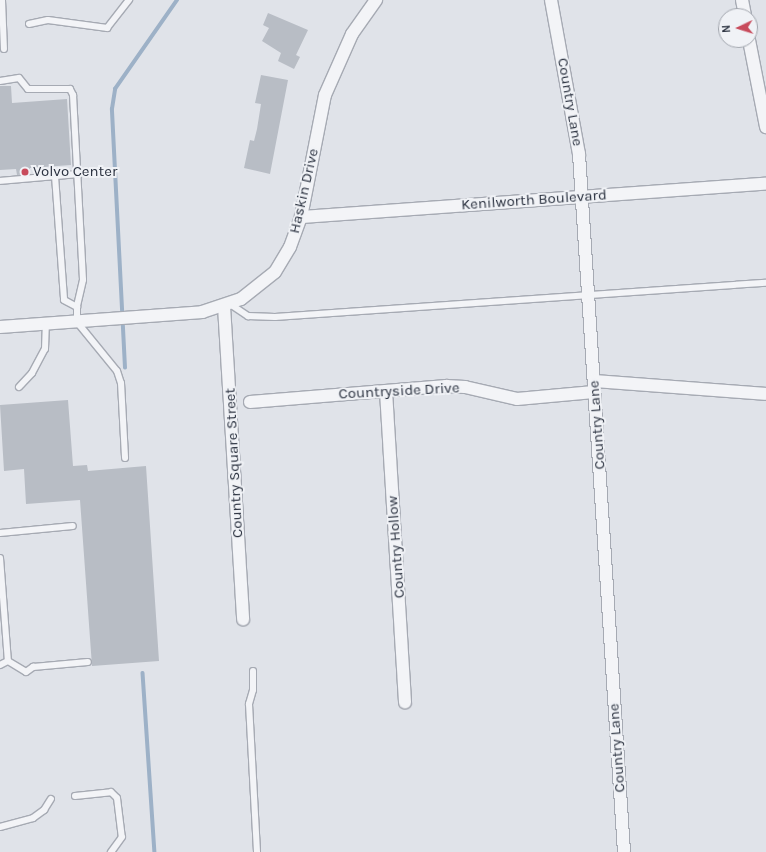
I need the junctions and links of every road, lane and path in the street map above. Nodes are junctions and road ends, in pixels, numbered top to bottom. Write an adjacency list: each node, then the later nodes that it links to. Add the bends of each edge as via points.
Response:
1 (2, 0): 7 (lane)
2 (129, 0): 5 (lane, via 107,28 48,20)
3 (376, 0): 15 (street, Haskin Drive, via 352,34 325,95)
4 (551, 0): 14 (street, Country Lane, via 579,154)
5 (29, 24)
6 (751, 48): 9 (street)
7 (4, 49)
8 (0, 81): 10 (lane, via 19,78 28,89 70,90 76,116)
9 (766, 127)
10 (79, 174): 11 (lane); 19 (lane, via 83,280)
11 (55, 176): 12 (lane); 19 (lane, via 64,300)
12 (0, 181)
13 (766, 184): 14 (street, Kenilworth Boulevard)
14 (582, 197): 15 (street, Kenilworth Boulevard); 17 (street, Country Lane)
15 (301, 217): 18 (street, Haskin Drive, via 290,248 275,272 251,293)
16 (766, 284): 17 (lane)
17 (588, 296): 18 (lane, via 275,317 248,316); 24 (street, Country Lane)
18 (227, 305): 20 (street, Haskin Drive, via 202,312); 32 (street, Country Square Street)
19 (77, 307): 20 (lane)
20 (77, 322): 21 (street, Haskin Drive); 28 (lane, via 117,371 121,383)
21 (46, 324): 22 (street, Haskin Drive); 23 (lane, via 45,349 32,373)
22 (0, 327)
23 (19, 386)
24 (594, 386): 25 (street, Countryside Drive, via 517,399 465,387); 26 (street, Countryside Drive); 43 (street, Country Lane)
25 (386, 391): 27 (street, Countryside Drive); 37 (street, Country Hollow)
26 (766, 394)
27 (250, 402)
28 (125, 458)
29 (73, 526): 30 (lane)
30 (0, 532)
31 (0, 558): 33 (lane)
32 (243, 619)
33 (8, 661): 34 (lane, via 26,672 33,667); 35 (lane)
34 (88, 662)
35 (0, 665)
36 (253, 671): 42 (lane, via 253,690 249,704)
37 (405, 702)
38 (75, 796): 41 (lane, via 110,792 117,798 122,838)
39 (51, 799): 40 (lane, via 44,810 32,818)
40 (0, 827)
41 (111, 852)
42 (257, 852)
43 (624, 852)

